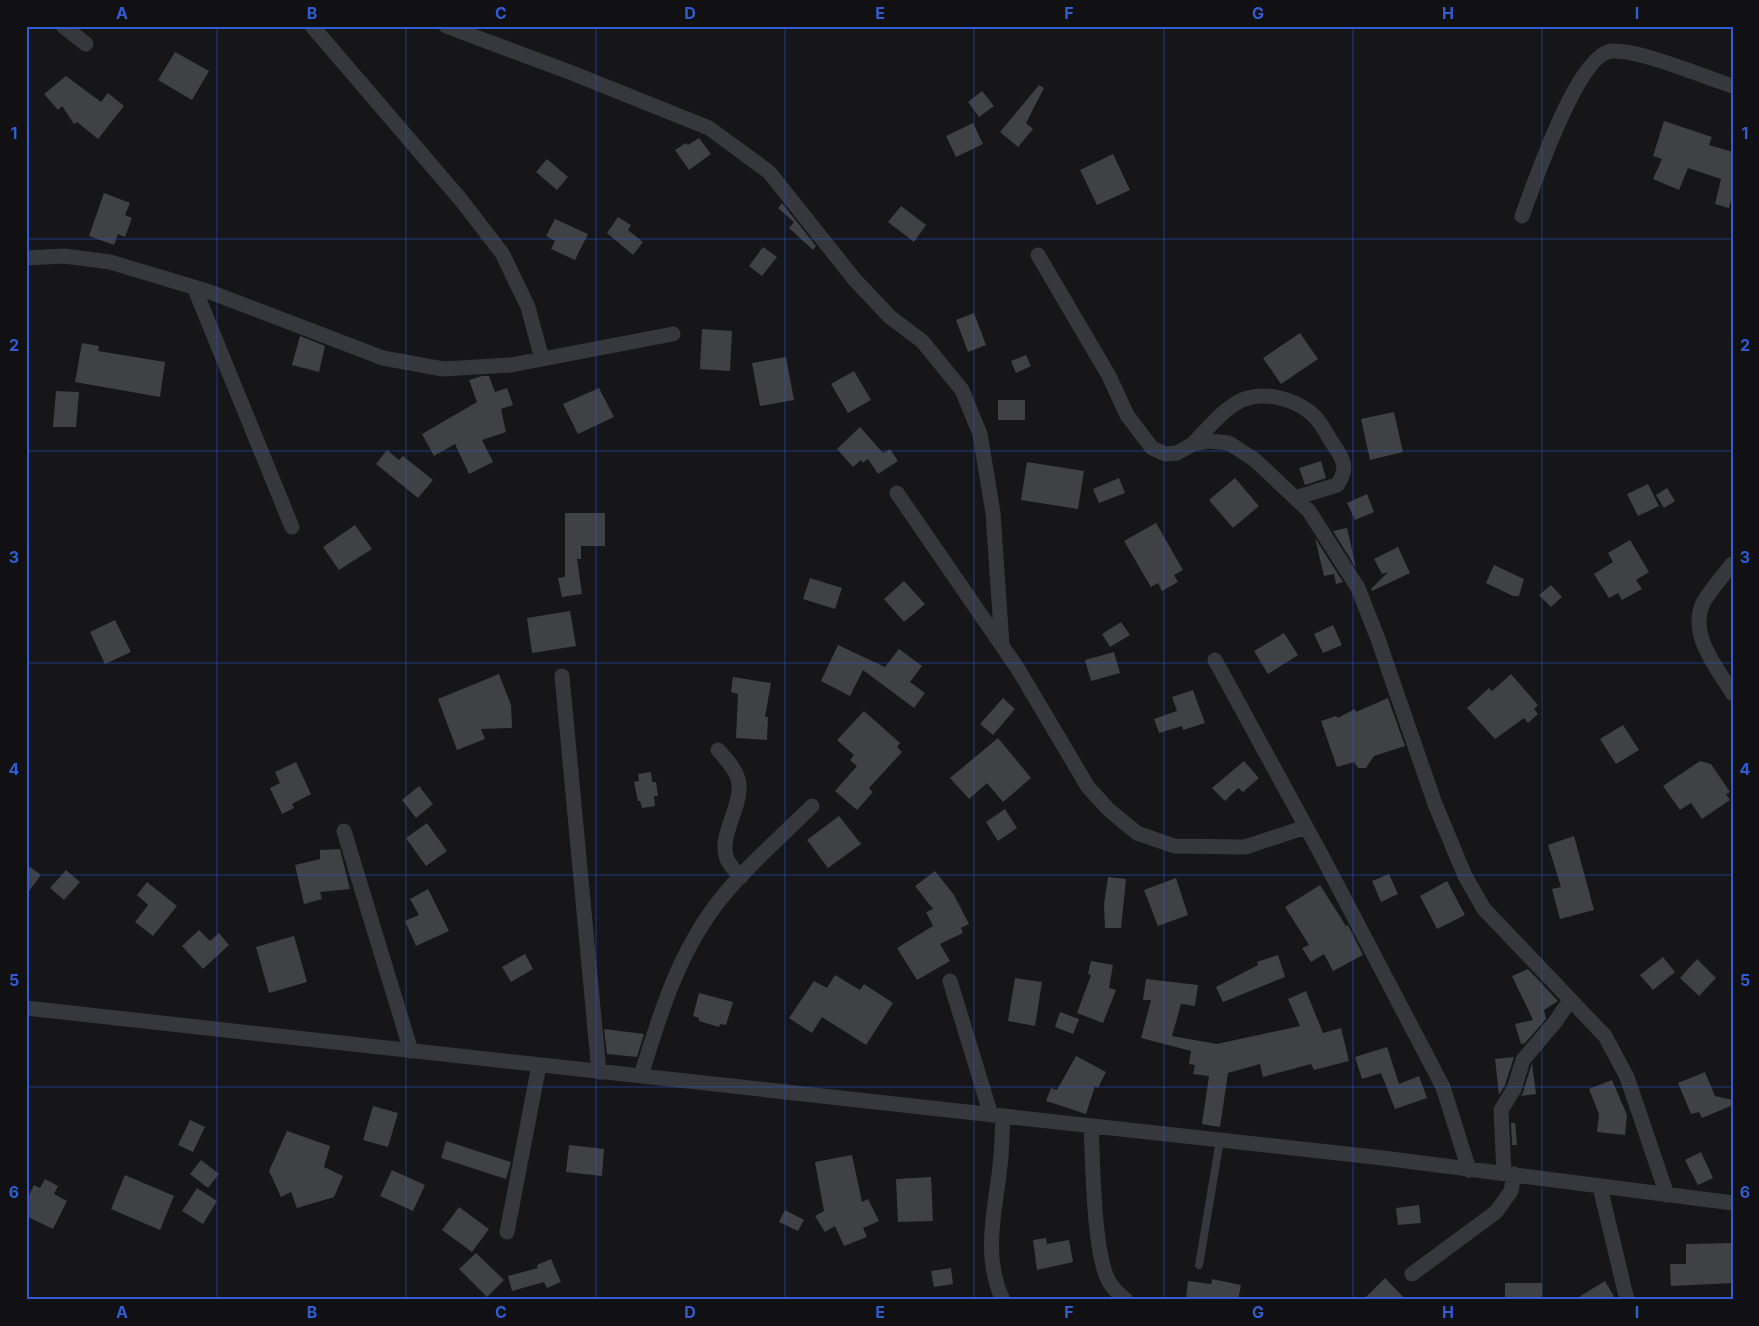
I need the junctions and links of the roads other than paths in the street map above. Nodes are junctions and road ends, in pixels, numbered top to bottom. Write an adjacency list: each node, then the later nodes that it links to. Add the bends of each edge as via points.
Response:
1 (63, 26): 4 (street)
2 (312, 26): 11 (street, via 461,200 502,253 528,307)
3 (446, 26): 17 (street, via 709,128 769,172 855,280 890,317 922,341 962,390 980,434 993,513)
4 (86, 44)
5 (1733, 86): 6 (street, via 1638,54 1612,50 1599,55 1584,71 1551,140)
6 (1522, 216)
7 (1038, 255): 12 (street, via 1109,376 1127,415 1152,448 1165,454 1178,453)
8 (26, 258): 9 (street, via 64,256 110,262)
9 (194, 287): 11 (street, via 383,358 443,369 511,365); 15 (street)
10 (673, 334): 11 (street)
11 (542, 359)
12 (1193, 444): 14 (street, via 1209,441 1229,443 1255,460); 14 (street, via 1216,420 1241,401 1256,396 1277,396 1298,406 1319,422 1345,462 1345,470 1337,485)
13 (897, 493): 17 (street)
14 (1295, 498): 27 (street, via 1309,511 1358,588 1435,804 1465,876 1484,910)
15 (292, 527)
16 (1732, 564): 20 (street, via 1704,602 1699,624 1700,636 1710,658)
17 (1002, 645): 23 (street, via 1088,787 1137,833 1174,846 1245,847)
18 (1215, 660): 23 (street)
19 (562, 676): 31 (street)
20 (1733, 694)
21 (718, 750): 25 (street, via 732,766 738,780 739,793 725,844 726,856)
22 (812, 806): 25 (street)
23 (1306, 827): 36 (street, via 1443,1088)
24 (344, 831): 29 (street)
25 (741, 878): 32 (street, via 723,896 681,963 662,1006)
26 (950, 981): 33 (street)
27 (1570, 1000): 37 (street, via 1522,1060 1514,1089 1501,1110); 39 (street, via 1605,1036 1627,1077)
28 (26, 1008): 29 (street)
29 (411, 1051): 30 (street)
30 (539, 1065): 31 (street); 41 (street)
31 (598, 1072): 32 (street)
32 (641, 1076): 33 (street)
33 (997, 1115): 34 (street); 44 (street, via 1000,1166 990,1252 996,1286)
34 (1091, 1126): 35 (street); 45 (street, via 1098,1238 1103,1266 1109,1282)
35 (1220, 1140): 36 (street); 42 (lane)
36 (1469, 1170): 37 (street)
37 (1509, 1174): 38 (street); 43 (street, via 1511,1191 1496,1212)
38 (1600, 1187): 39 (street); 46 (street)
39 (1667, 1195): 40 (street)
40 (1733, 1202)
41 (507, 1232)
42 (1199, 1265)
43 (1412, 1274)
44 (1003, 1300)
45 (1126, 1300)
46 (1627, 1300)

